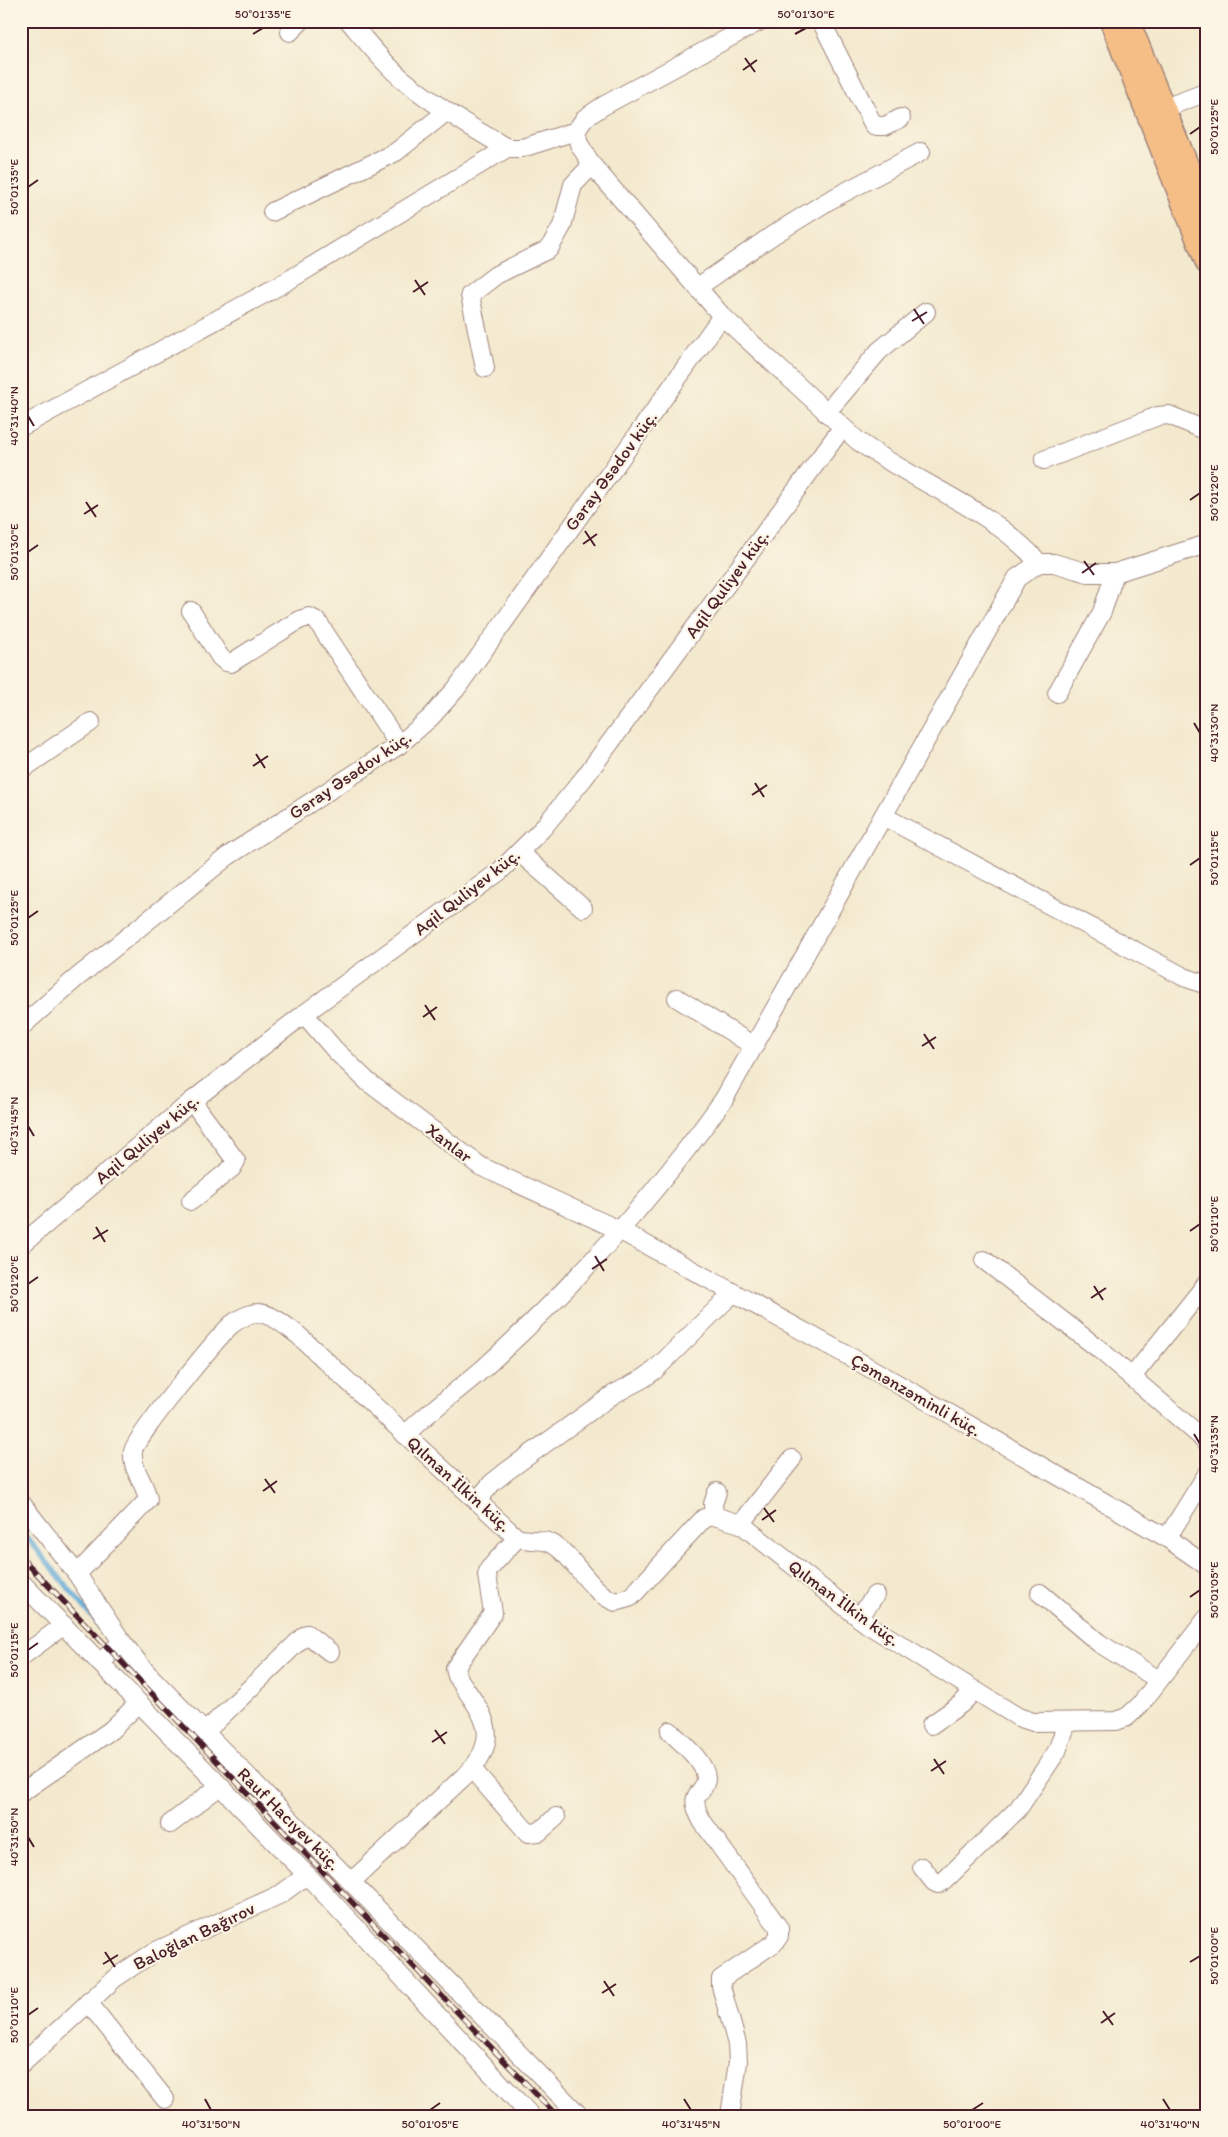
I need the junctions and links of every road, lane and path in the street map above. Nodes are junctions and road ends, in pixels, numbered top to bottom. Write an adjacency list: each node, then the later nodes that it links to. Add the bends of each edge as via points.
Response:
1 (350, 21): 8 (street, via 401,78)
2 (760, 21): 10 (street, via 603,106 585,118)
3 (821, 21): 9 (street, via 874,126 885,126)
4 (1111, 21): 16 (main road)
5 (1128, 21): 7 (main road)
6 (1207, 92): 7 (street)
7 (1165, 108): 15 (main road)
8 (446, 112): 11 (street); 14 (street, via 396,152)
9 (901, 118)
10 (576, 131): 11 (street, via 522,148); 13 (street, via 579,144)
11 (507, 148): 22 (street, via 284,283)
12 (921, 152): 17 (street, via 828,201)
13 (592, 166): 17 (street); 20 (street, via 573,185 562,226 549,249 496,275 470,295)
14 (272, 212)
15 (1207, 214)
16 (1207, 263)
17 (698, 287): 19 (street)
18 (926, 312): 21 (street, via 879,351)
19 (722, 316): 21 (street); 32 (street, Gəray Əsədov küç., via 456,689)
20 (485, 368)
21 (826, 414): 23 (street)
22 (21, 427)
23 (842, 428): 27 (street, via 881,458 1009,532); 35 (street, Aqil Quliyev küç., via 584,778)
24 (1207, 431): 25 (street, via 1169,416 1158,416)
25 (1044, 460)
26 (1207, 544): 28 (street)
27 (1039, 563): 28 (street, via 1054,563 1088,573); 34 (street, via 1017,578 1010,588)
28 (1115, 573): 30 (street, via 1102,612)
29 (191, 611): 32 (street, via 220,657 232,663 299,620 309,617 317,620)
30 (1057, 693)
31 (91, 722): 33 (street)
32 (399, 745): 40 (street, Gəray Əsədov küç., via 228,856)
33 (21, 770)
34 (882, 816): 37 (street, via 1184,978); 41 (street)
35 (520, 853): 36 (street); 39 (street, Aqil Quliyev küç.)
36 (583, 908)
37 (1207, 985)
38 (676, 998): 41 (street)
39 (304, 1014): 42 (street, Aqil Quliyev küç.); 44 (street, Xanlar, via 368,1082 480,1166)
40 (21, 1027)
41 (754, 1046): 44 (street, via 702,1130)
42 (192, 1101): 43 (street, via 236,1161 232,1168); 45 (street, Aqil Quliyev küç.)
43 (191, 1201)
44 (621, 1231): 48 (street, Çəmənzəminli küç.); 50 (street, via 484,1367)
45 (21, 1245)
46 (984, 1260): 49 (street, via 1034,1296)
47 (1207, 1283): 49 (street)
48 (733, 1293): 55 (street, via 655,1370 614,1394 507,1472); 60 (street, Çəmənzəminli küç.)
49 (1132, 1377): 51 (street)
50 (405, 1435): 55 (street, Qılman İlkin küç.); 62 (street, Qılman İlkin küç., via 284,1325 258,1313 244,1317 231,1325 185,1378 133,1448 133,1466 146,1486 148,1500)
51 (1207, 1442)
52 (792, 1460): 58 (street)
53 (1207, 1474): 60 (street)
54 (717, 1492): 57 (street)
55 (477, 1501): 59 (street, Qılman İlkin küç.)
56 (21, 1503): 62 (street, Rauf Hacıyev küç.)
57 (714, 1516): 58 (street, Qılman İlkin küç.); 59 (street, Qılman İlkin küç., via 704,1518 696,1525 624,1602 602,1596 548,1542)
58 (741, 1524): 66 (street, Qılman İlkin küç.)
59 (517, 1538): 80 (street, via 489,1569 487,1575 493,1613 455,1668 488,1733 481,1757)
60 (1167, 1538): 61 (street, Çəmənzəminli küç.)
61 (1207, 1566)
62 (77, 1574): 69 (street, Rauf Hacıyev küç.)
63 (21, 1582): 68 (street, Rauf Hacıyev küç.)
64 (1040, 1593): 73 (street, via 1099,1643)
65 (875, 1595): 66 (street)
66 (859, 1618): 74 (street, Qılman İlkin küç.)
67 (1207, 1618): 73 (street, Qılman İlkin küç.)
68 (64, 1625): 71 (street); 72 (street, Rauf Hacıyev küç.)
69 (122, 1642): 72 (street); 79 (street, Rauf Hacıyev küç.)
70 (330, 1652): 79 (street, via 307,1634)
71 (21, 1658)
72 (100, 1662): 75 (street, Rauf Hacıyev küç.)
73 (1159, 1680): 76 (street, Qılman İlkin küç., via 1127,1717 1116,1721)
74 (974, 1691): 76 (street, Qılman İlkin küç., via 1025,1720); 77 (street)
75 (139, 1703): 81 (street, Rauf Hacıyev küç.); 82 (street, via 111,1730)
76 (1067, 1723): 85 (street, via 1057,1751 1009,1819 944,1881 934,1882)
77 (931, 1724)
78 (670, 1732): 93 (street, via 706,1775 706,1781 694,1801 702,1821 779,1928 779,1936 774,1943 721,1980 737,2044 738,2062)
79 (204, 1733): 87 (street, Rauf Hacıyev küç.)
80 (472, 1769): 83 (street, via 528,1833 539,1832); 87 (street)
81 (220, 1786): 84 (street); 86 (street, Rauf Hacıyev küç.)
82 (21, 1793)
83 (556, 1817)
84 (170, 1824)
85 (922, 1867)
86 (307, 1875): 88 (street, Baloğlan Bağırov, via 281,1894 154,1952 114,1978); 91 (street, Rauf Hacıyev küç.)
87 (351, 1882): 92 (street, Rauf Hacıyev küç.)
88 (88, 2002): 89 (street, Baloğlan Bağırov); 90 (street)
89 (22, 2062)
90 (165, 2099)
91 (531, 2116)
92 (580, 2116)
93 (730, 2116)

